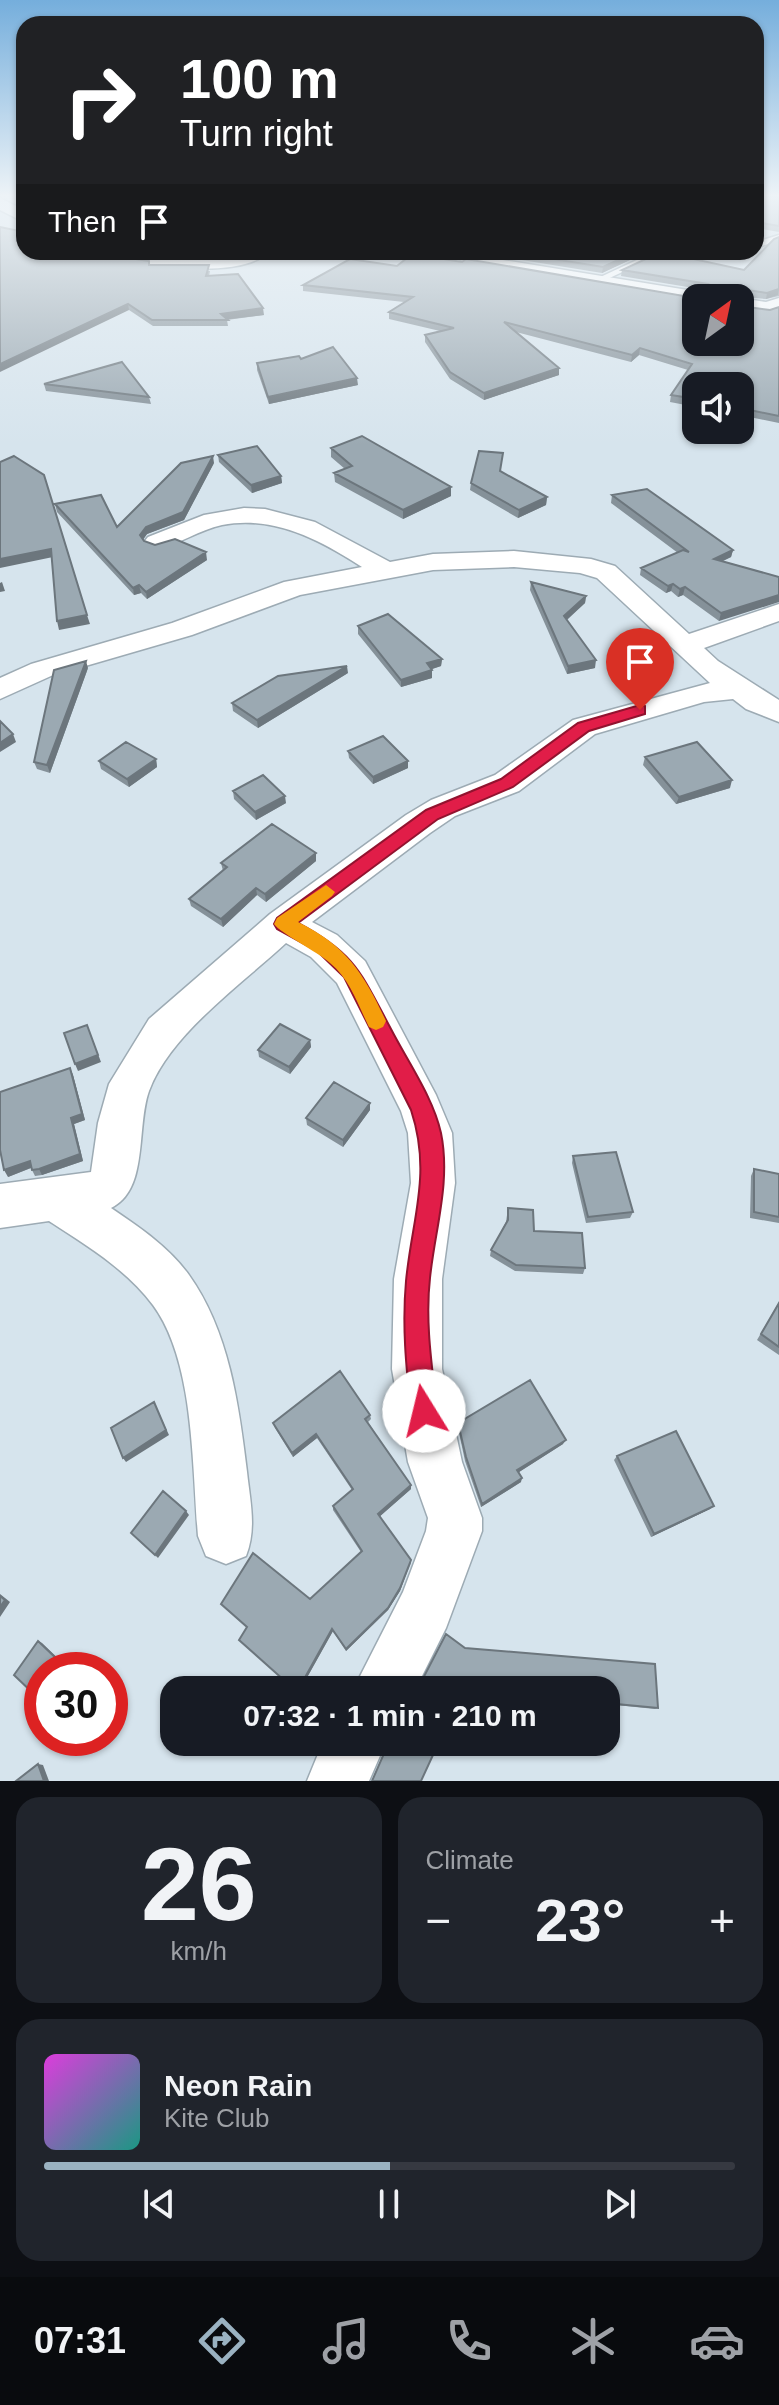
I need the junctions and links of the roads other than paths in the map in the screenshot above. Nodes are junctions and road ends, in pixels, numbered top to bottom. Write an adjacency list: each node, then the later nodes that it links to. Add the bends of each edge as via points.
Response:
1 (592, 279): 2 (street)
2 (598, 280): 3 (street)
3 (682, 294)
4 (779, 304): 5 (street)
5 (754, 306)
6 (157, 542): 7 (street, via 214,520 267,515 315,529)
7 (383, 569): 9 (street, via 486,558 589,566 614,577); 11 (street, via 286,590 182,629)
8 (779, 612): 9 (street)
9 (684, 645): 12 (street)
10 (0, 670): 11 (street)
11 (41, 670): 13 (street)
12 (716, 683): 14 (street); 15 (street, via 584,727 507,783 443,808 418,824)
13 (0, 690)
14 (779, 712)
15 (283, 924): 16 (street, via 178,1014 150,1049 124,1104 111,1184 89,1196); 19 (street, via 324,946 357,981 421,1108 434,1159 418,1279 417,1369 454,1531 426,1608)
16 (56, 1200): 17 (street); 18 (street, via 127,1247 182,1306 204,1375)
17 (0, 1206)
18 (226, 1536)
19 (390, 1676)
20 (349, 1756): 21 (street)
21 (338, 1781)

